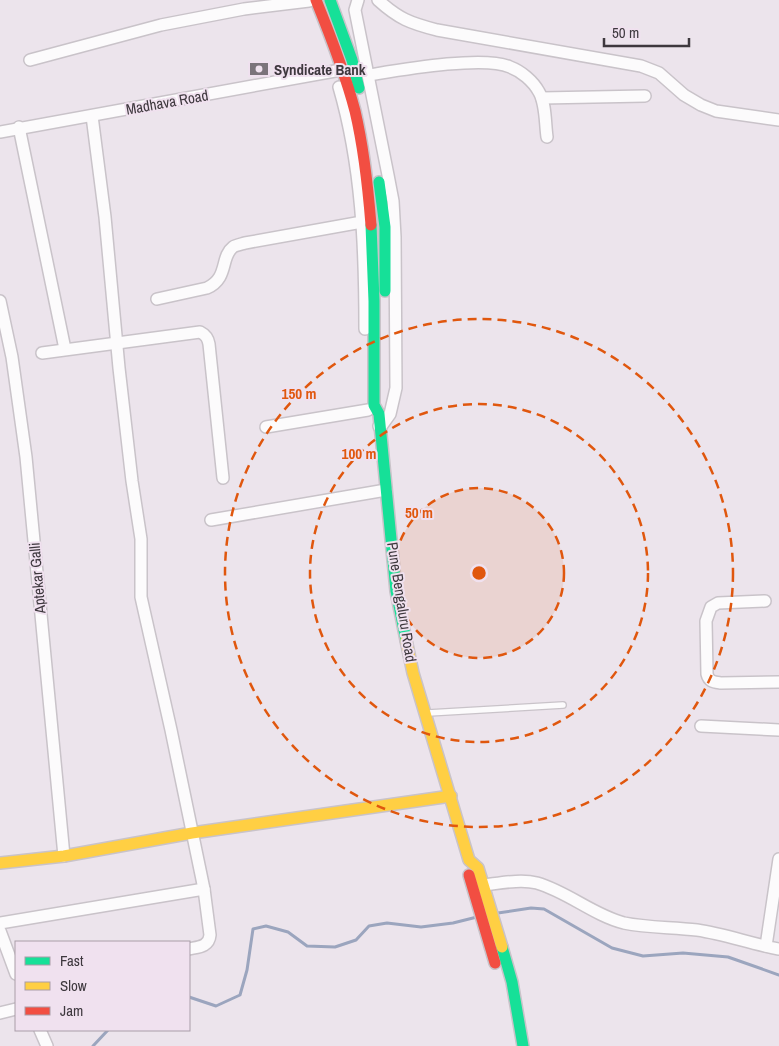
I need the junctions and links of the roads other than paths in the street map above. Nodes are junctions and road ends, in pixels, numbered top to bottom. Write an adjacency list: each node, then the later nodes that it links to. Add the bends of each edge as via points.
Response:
1 (311, 0): 5 (street, via 161,25); 6 (street); 21 (main road, Pune Bengaluru Road, via 331,37 349,92 370,196)
2 (330, 0): 21 (main road, via 352,60 374,148 385,227 386,405)
3 (358, 0): 7 (street, via 355,10)
4 (378, 0): 11 (street, via 395,15 416,25 641,66 659,73 700,105 716,111)
5 (30, 60)
6 (335, 71): 10 (street, Madhava Road); 15 (street, via 355,162)
7 (369, 75): 9 (street, via 447,65 497,64 510,66 521,73 531,81); 23 (street, via 393,201 395,237 396,388 390,414)
8 (645, 96): 9 (street)
9 (542, 98): 14 (street)
10 (92, 116): 12 (street, Madhava Road); 18 (street)
11 (779, 120)
12 (19, 127): 13 (street, Madhava Road); 19 (street)
13 (0, 132)
14 (547, 137)
15 (362, 222): 16 (street, via 234,247 214,285); 21 (street, via 365,395)
16 (157, 299)
17 (0, 301): 35 (street, Aptekar Galli, via 12,356 26,458)
18 (117, 343): 19 (street); 24 (street, via 200,332 208,338); 34 (street, via 141,539 141,597)
19 (65, 349): 20 (street)
20 (42, 353)
21 (374, 412): 22 (street); 23 (main road, Pune Bengaluru Road)
22 (266, 427)
23 (380, 428): 25 (main road, Pune Bengaluru Road)
24 (223, 478)
25 (386, 490): 26 (street); 30 (main road, Pune Bengaluru Road, via 396,591 413,673)
26 (211, 520)
27 (764, 601): 28 (street, via 718,603 711,607 706,621 707,674 712,682)
28 (779, 682)
29 (563, 705): 30 (lane)
30 (426, 713): 33 (main road, Pune Bengaluru Road)
31 (700, 726): 32 (street)
32 (779, 730)
33 (451, 796): 34 (main road); 37 (main road, Pune Bengaluru Road)
34 (192, 833): 35 (main road); 40 (street)
35 (64, 856): 38 (main road)
36 (779, 859): 43 (street)
37 (469, 860): 39 (main road, Pune Bengaluru Road, via 478,868); 51 (main road, via 468,872 503,986)
38 (0, 863)
39 (484, 884): 43 (street, via 535,883 622,922 698,930); 52 (main road, Pune Bengaluru Road, via 512,982)
40 (204, 889): 41 (street); 44 (street, via 210,940)
41 (0, 923)
42 (0, 931): 46 (street)
43 (766, 946): 45 (street)
44 (190, 949)
45 (779, 949)
46 (15, 971)
47 (15, 1009): 48 (street)
48 (0, 1013)
49 (40, 1031): 50 (street)
50 (47, 1046)
51 (513, 1046)
52 (522, 1046)

